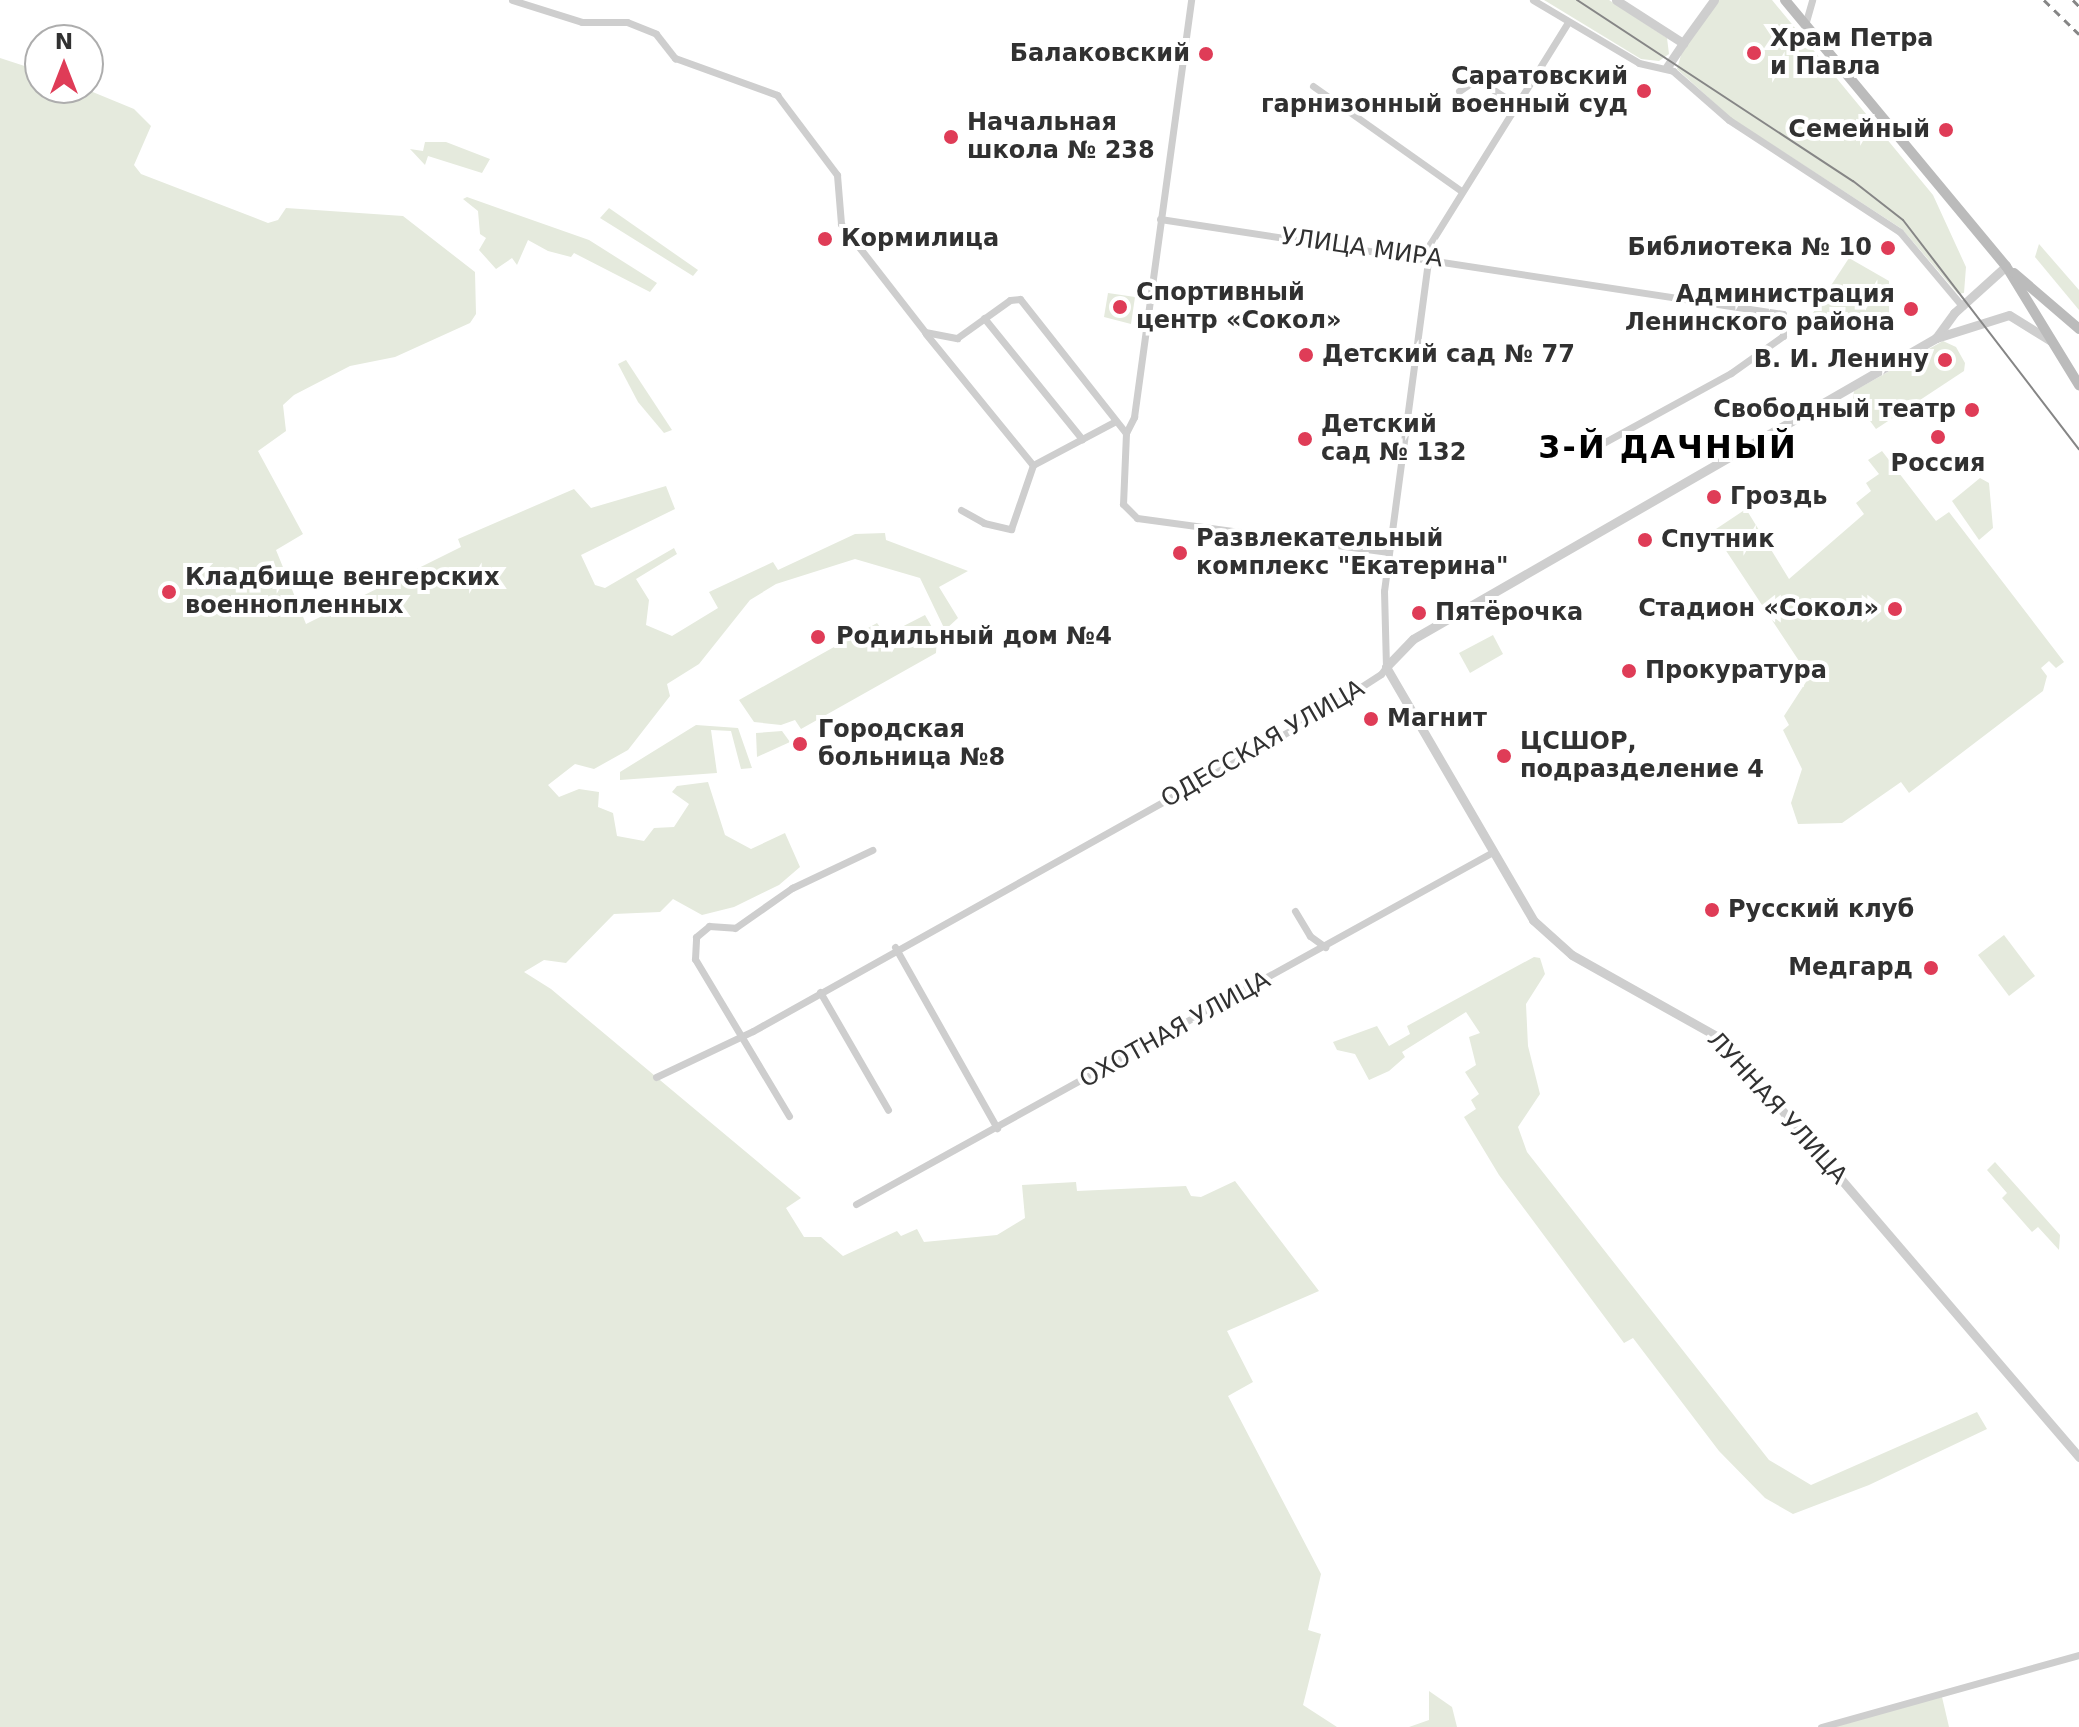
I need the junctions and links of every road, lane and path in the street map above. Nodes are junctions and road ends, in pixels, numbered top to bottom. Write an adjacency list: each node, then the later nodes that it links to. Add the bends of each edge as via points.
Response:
1 (512, 0): 22 (street, via 582,22 627,22 656,34 675,58 777,95 837,175 841,224)
2 (1191, 0): 16 (street)
3 (1533, 0): 8 (street)
4 (1616, 0): 10 (street)
5 (1714, 0): 10 (street)
6 (1785, 0): 9 (main road)
7 (1812, 0): 9 (street)
8 (1568, 22): 11 (street, via 1639,63); 14 (street)
9 (1805, 25): 18 (main road)
10 (1683, 43): 11 (street)
11 (1667, 67): 19 (street, via 1729,120 1900,232)
12 (1313, 86): 15 (street)
13 (1459, 91): 14 (street, via 1477,79)
14 (1515, 104): 15 (street)
15 (1460, 190): 17 (street, via 1433,234)
16 (1160, 219): 17 (street, УЛИЦА МИРА); 27 (street, via 1134,417)
17 (1427, 256): 29 (street, УЛИЦА МИРА, via 1778,311 1787,322 1783,336 1731,373); 32 (street)
18 (2006, 266): 19 (street); 21 (main road); 24 (main road)
19 (1962, 306): 23 (street)
20 (984, 318): 22 (street, via 957,338); 26 (street, via 1020,299); 28 (street)
21 (2079, 329)
22 (925, 332): 30 (street)
23 (1936, 338): 24 (street, via 2009,315); 33 (street, ОДЕССКАЯ УЛИЦА, via 1413,639)
24 (2053, 342): 25 (main road)
25 (2076, 380)
26 (1114, 422): 27 (street); 28 (street)
27 (1126, 433): 32 (street, via 1123,504 1137,518)
28 (1082, 439): 30 (street)
29 (1581, 455)
30 (1033, 465): 31 (street, via 1011,529)
31 (961, 510)
32 (1389, 552): 33 (street, via 1382,631)
33 (1386, 667): 35 (street, ЛУННАЯ УЛИЦА); 37 (street, ОДЕССКАЯ УЛИЦА, via 1374,681 1313,718)
34 (872, 850): 40 (street, via 792,888 735,928 709,926 696,937 695,959)
35 (1491, 853): 38 (street, ОХОТНАЯ УЛИЦА); 46 (street, ЛУННАЯ УЛИЦА, via 1533,920 1572,955 1720,1038)
36 (1295, 911): 38 (street, via 1310,936)
37 (895, 947): 39 (street, ОДЕССКАЯ УЛИЦА); 44 (street)
38 (1325, 947): 44 (street, ОХОТНАЯ УЛИЦА)
39 (820, 992): 40 (street, ОДЕССКАЯ УЛИЦА); 42 (street)
40 (743, 1036): 41 (street, ОДЕССКАЯ УЛИЦА); 43 (street)
41 (656, 1077)
42 (888, 1110)
43 (789, 1116)
44 (997, 1128): 45 (street, ОХОТНАЯ УЛИЦА)
45 (856, 1204)
46 (2079, 1457)
47 (2079, 1655): 48 (street)
48 (1821, 1727)

